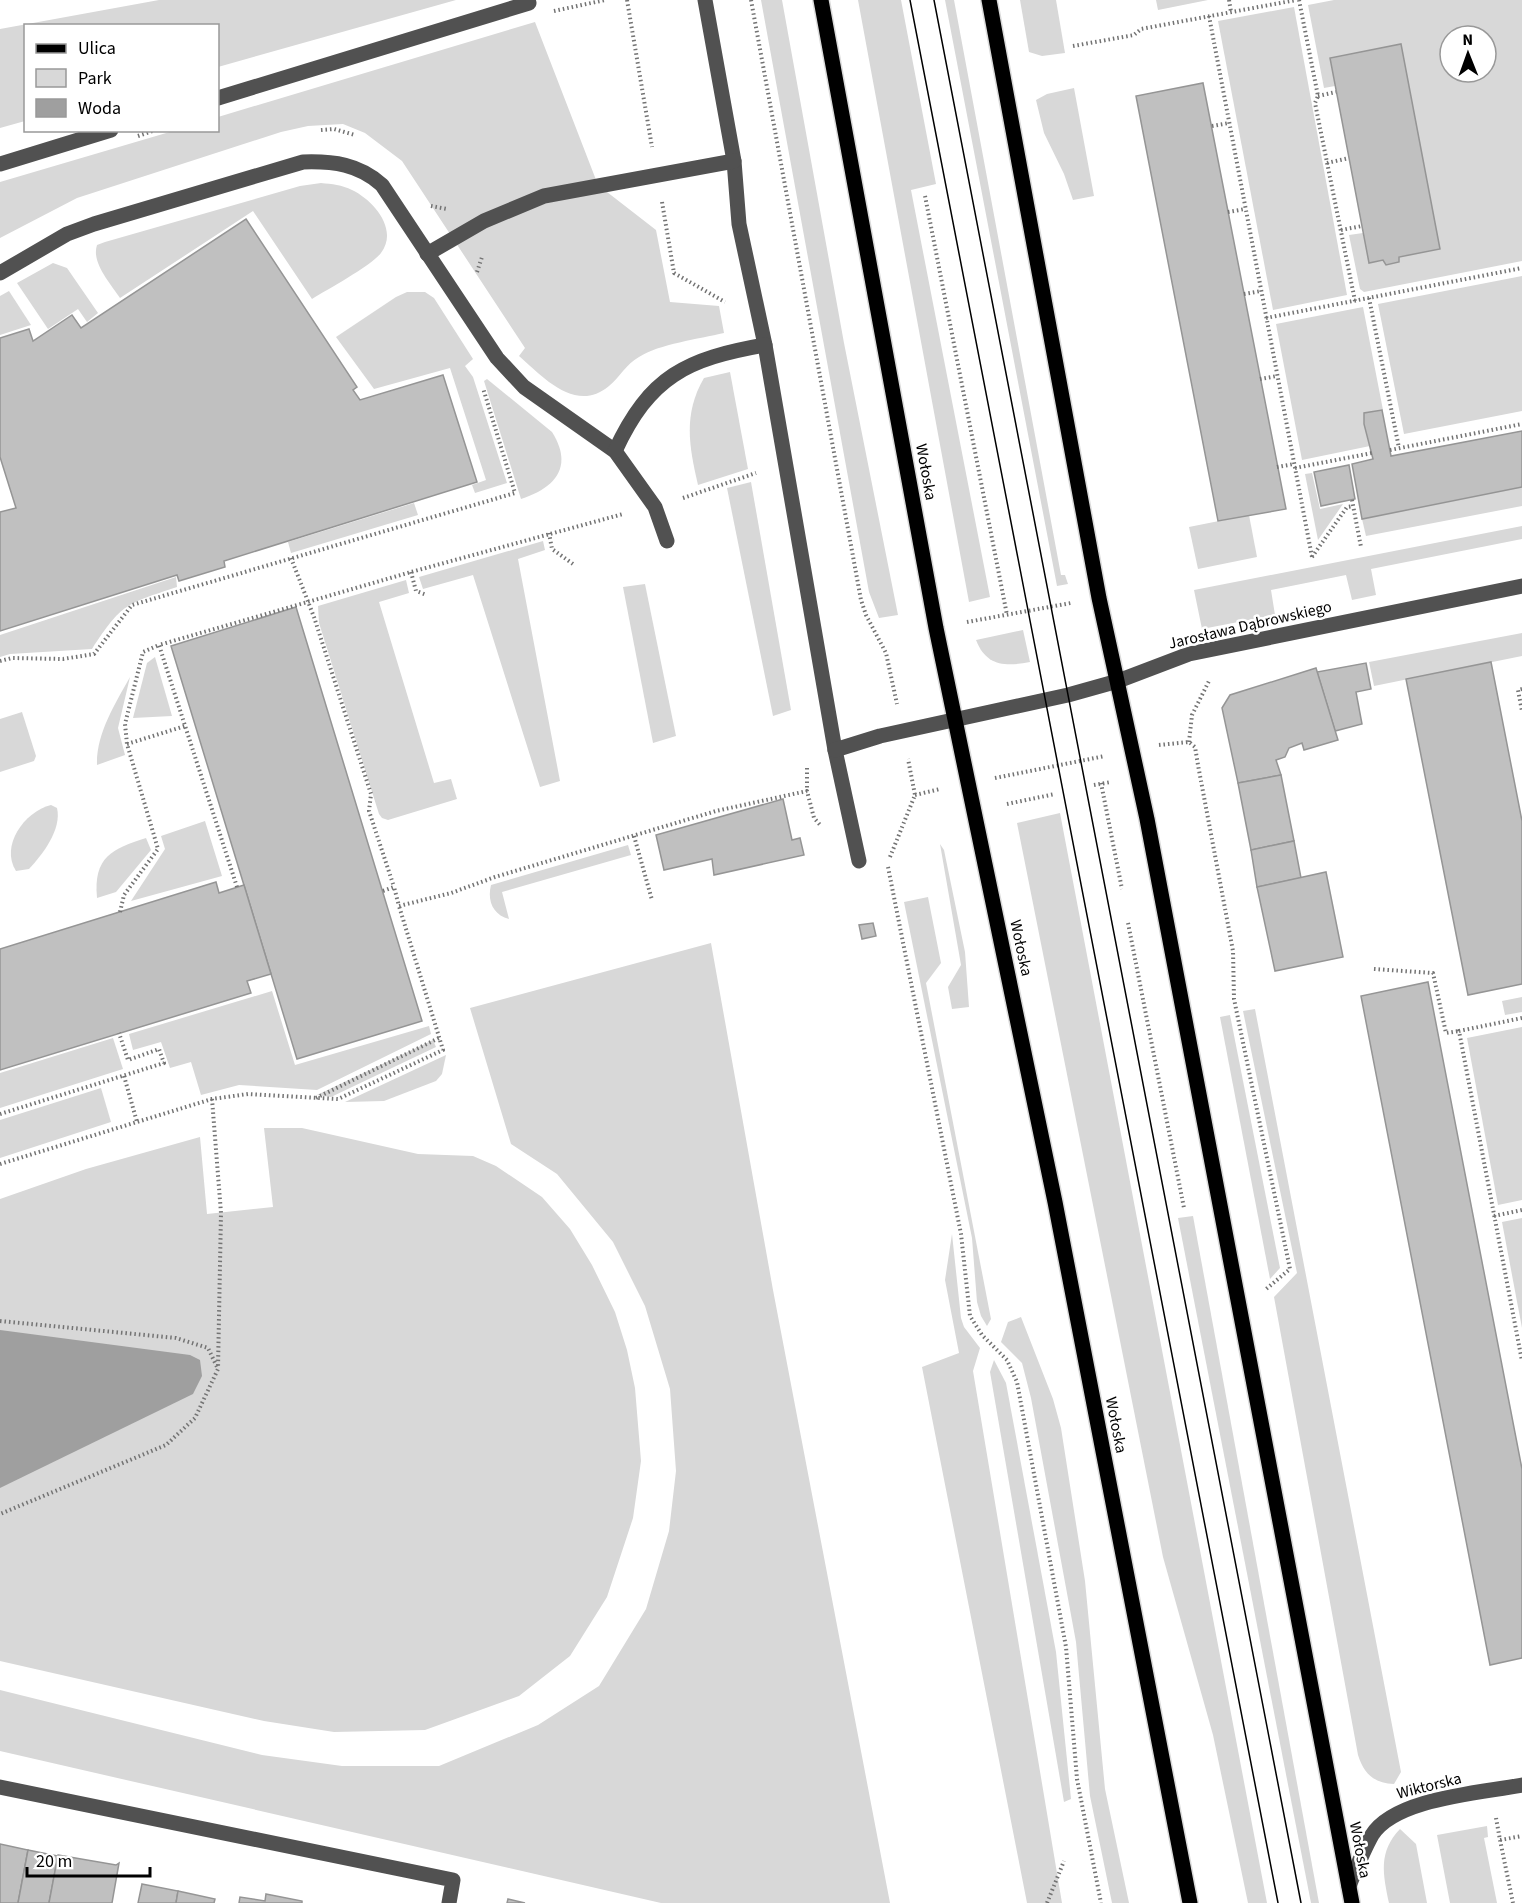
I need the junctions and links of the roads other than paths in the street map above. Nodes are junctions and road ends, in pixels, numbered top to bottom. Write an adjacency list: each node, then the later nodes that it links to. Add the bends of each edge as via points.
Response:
1 (705, 0): 7 (street)
2 (821, 0): 16 (main road, Wołoska)
3 (989, 0): 15 (main road, Wołoska, via 1099,597)
4 (529, 3): 5 (street)
5 (219, 98)
6 (104, 132): 8 (street)
7 (734, 161): 9 (street, via 544,196 484,221); 11 (street, via 739,224)
8 (0, 164)
9 (428, 254): 10 (street, via 376,179 352,166 303,162 94,224 67,234); 12 (street, via 497,358 539,399)
10 (0, 273)
11 (765, 345): 12 (street, via 700,359 671,375 640,406); 17 (street)
12 (615, 451): 13 (street, via 655,507)
13 (666, 541)
14 (1522, 586): 15 (street, Jarosława Dąbrowskiego, via 1189,654)
15 (1118, 681): 16 (street, Jarosława Dąbrowskiego); 21 (main road, Wołoska, via 1148,819)
16 (955, 720): 17 (street, Jarosława Dąbrowskiego); 23 (main road, Wołoska, via 1055,1202)
17 (835, 750): 18 (street)
18 (859, 861)
19 (1522, 1785): 21 (street, Wiktorska, via 1416,1805 1392,1814 1373,1834)
20 (0, 1787): 22 (street, via 453,1880)
21 (1349, 1886): 24 (main road, Wołoska)
22 (448, 1903)
23 (1190, 1903)
24 (1352, 1903)

